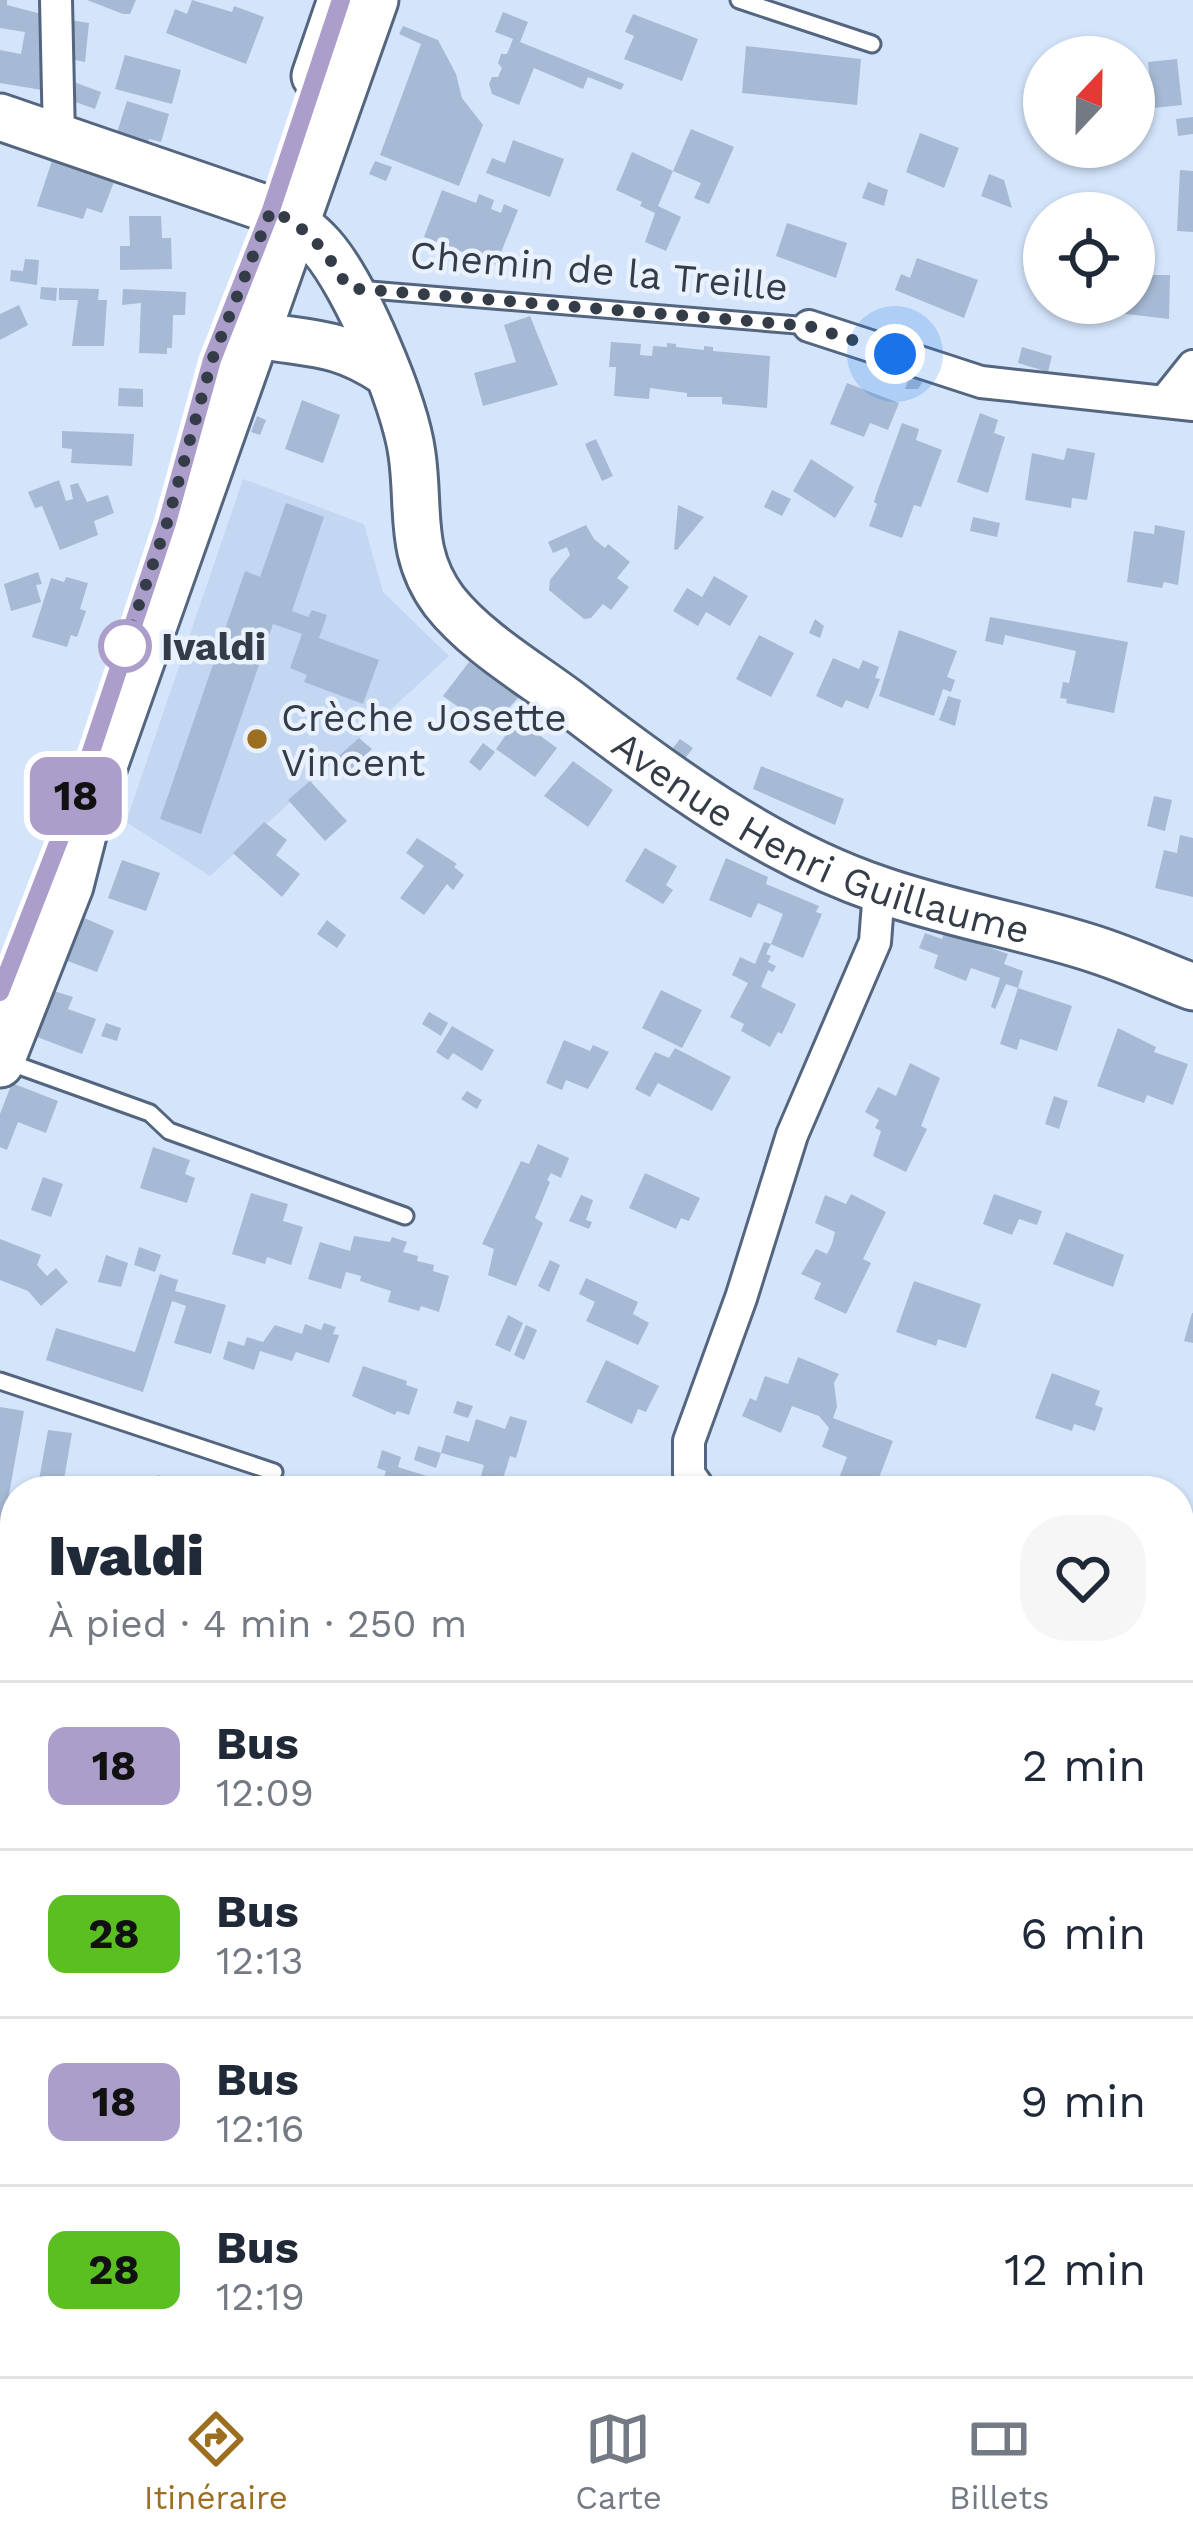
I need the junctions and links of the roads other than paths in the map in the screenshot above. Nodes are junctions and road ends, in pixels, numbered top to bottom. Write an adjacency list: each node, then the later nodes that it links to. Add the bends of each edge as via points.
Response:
1 (56, 0): 7 (street)
2 (341, 0): 8 (main road)
3 (375, 0): 8 (main road)
4 (739, 0): 5 (lane)
5 (872, 44)
6 (0, 117): 7 (main road)
7 (59, 138): 8 (main road)
8 (284, 216): 9 (main road, Avenue Henri Guillaume, via 325,250); 11 (main road, via 244,318); 18 (main road, via 212,360 76,797)
9 (348, 288): 10 (lane, Chemin de la Treille); 12 (main road, via 339,314); 14 (main road, Avenue Henri Guillaume)
10 (809, 326): 15 (street, Chemin de la Treille, via 981,382)
11 (254, 334): 12 (main road); 19 (main road, via 92,800 70,886)
12 (311, 340): 14 (main road, via 357,353)
13 (1193, 366): 15 (street)
14 (385, 372): 16 (main road, Avenue Henri Guillaume, via 412,452 424,571 447,605 713,808)
15 (1179, 403)
16 (879, 890): 17 (main road, Avenue Henri Guillaume, via 1092,948); 23 (street, via 875,942 792,1135 688,1441)
17 (1193, 987)
18 (0, 992)
19 (1, 1061): 20 (lane)
20 (405, 1216)
21 (0, 1381): 22 (lane)
22 (274, 1472)
23 (691, 1476)

